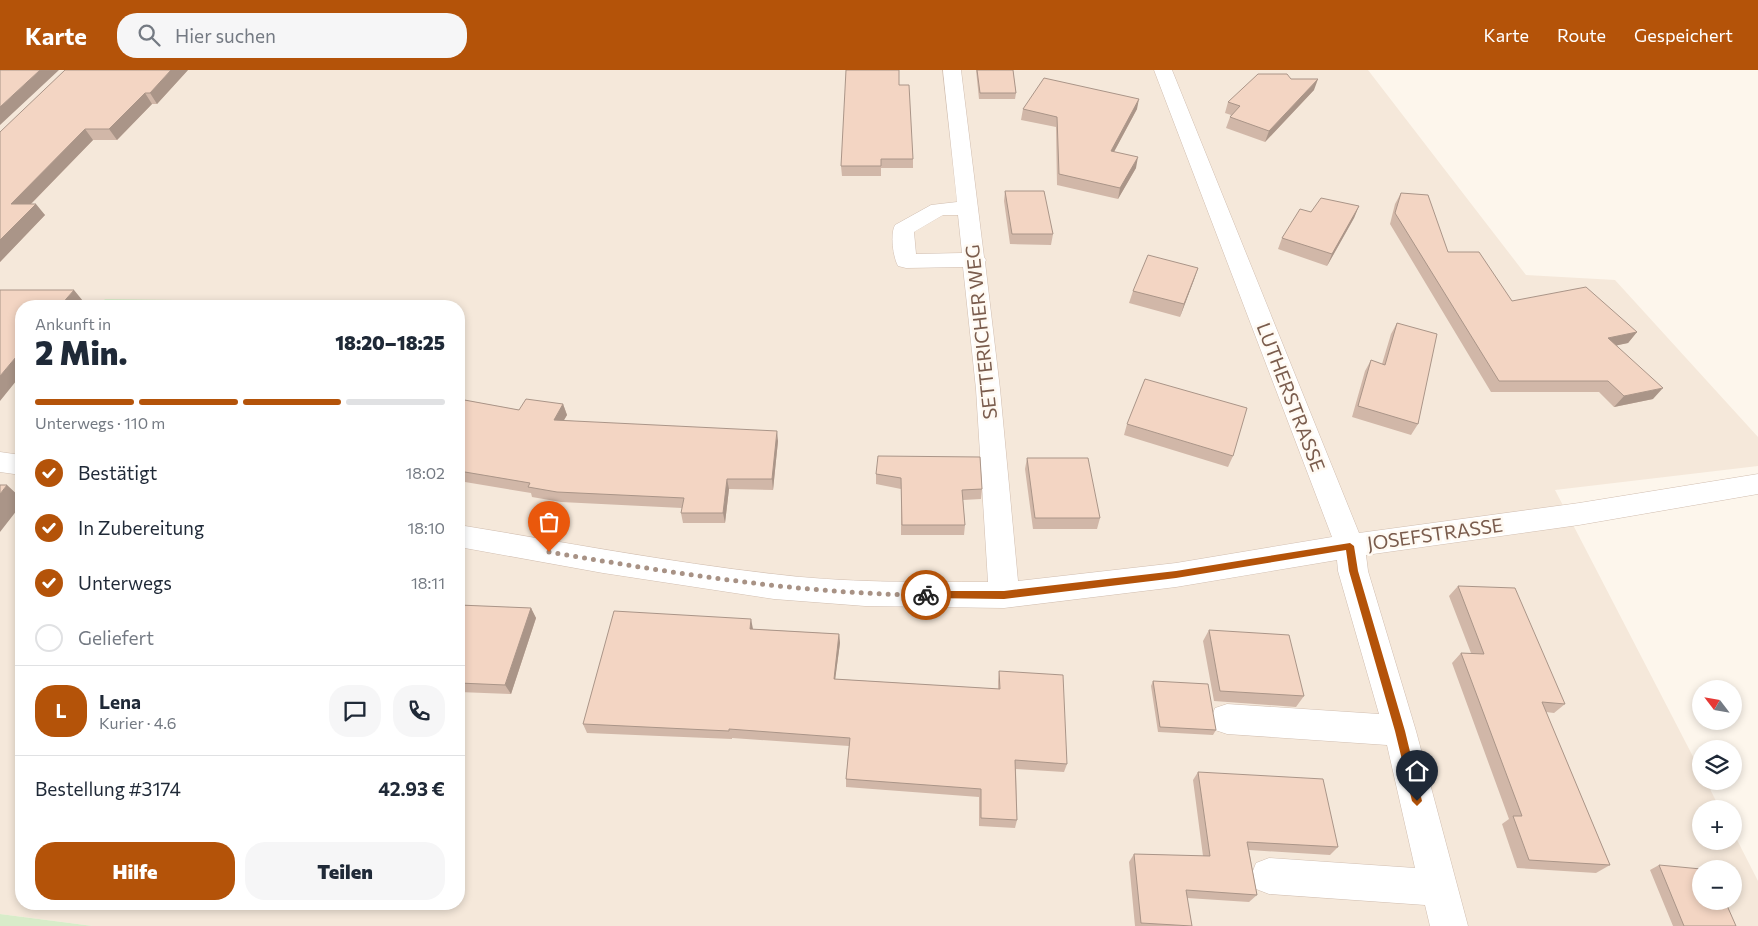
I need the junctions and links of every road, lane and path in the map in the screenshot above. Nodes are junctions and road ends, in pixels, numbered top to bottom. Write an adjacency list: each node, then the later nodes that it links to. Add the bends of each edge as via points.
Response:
1 (952, 70): 3 (street, SETTERICHER WEG)
2 (1163, 70): 9 (street, LUTHERSTRASSE)
3 (969, 208): 4 (street, SETTERICHER WEG); 4 (street, via 938,208 903,230 906,261)
4 (974, 260): 10 (street, SETTERICHER WEG)
5 (0, 462): 6 (street)
6 (15, 463)
7 (1758, 484): 9 (street, JOSEFSTRASSE, via 1579,514)
8 (465, 537): 10 (street, JOSEFSTRASSE, via 774,587 865,594)
9 (1350, 546): 10 (street, JOSEFSTRASSE, via 1176,575); 12 (street, LUTHERSTRASSE, via 1353,571)
10 (1004, 595)
11 (1227, 719): 12 (street)
12 (1400, 731): 14 (street, LUTHERSTRASSE)
13 (1269, 876): 14 (street)
14 (1438, 888): 15 (street, LUTHERSTRASSE)
15 (1449, 926)

